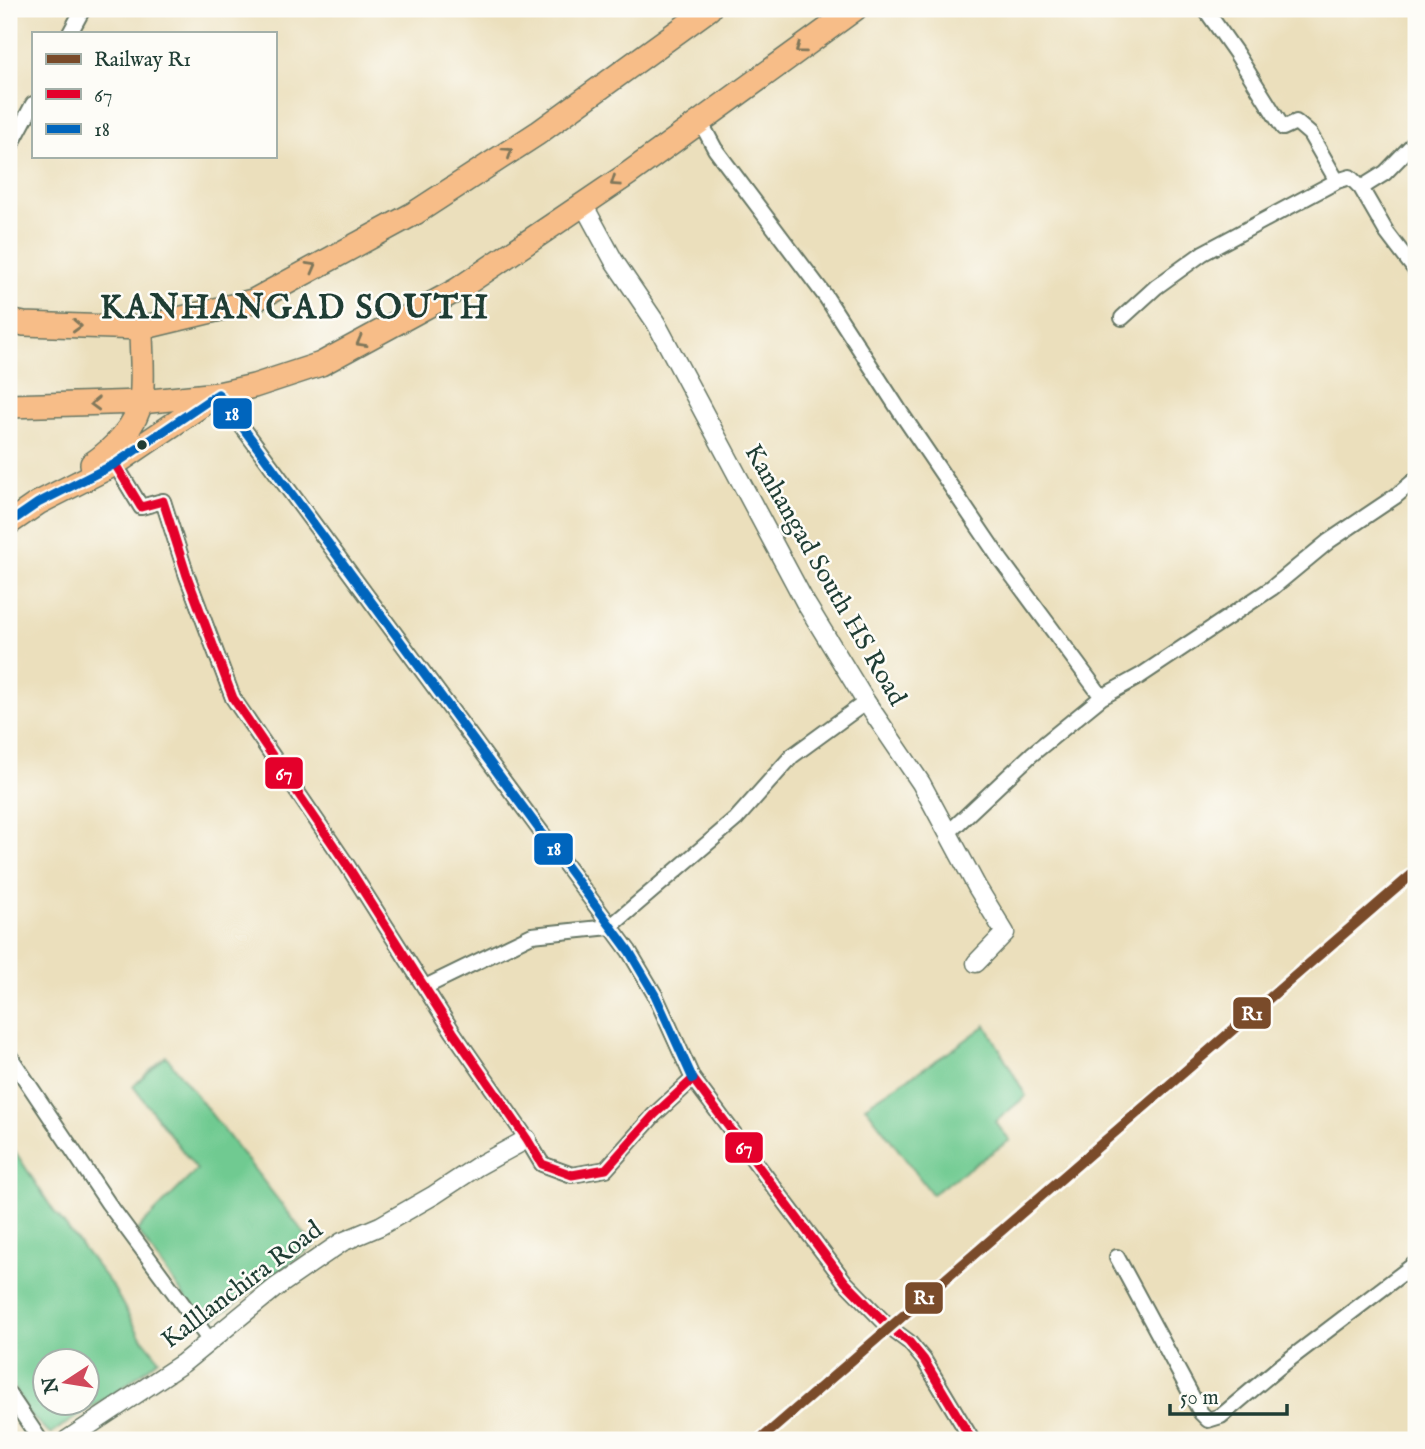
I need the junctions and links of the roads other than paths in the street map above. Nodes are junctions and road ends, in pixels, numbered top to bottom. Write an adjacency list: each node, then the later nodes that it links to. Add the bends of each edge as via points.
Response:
1 (83, 9): 5 (street)
2 (709, 9): 16 (main road, one-way to 2, via 253,301 415,213 538,133)
3 (855, 9): 7 (main road, one-way to 7)
4 (1205, 9): 10 (street, via 1283,128 1296,122 1310,134)
5 (71, 32)
6 (32, 106): 9 (street)
7 (700, 121): 12 (main road, one-way to 12); 24 (street, via 715,149 826,297 1000,559)
8 (1416, 141): 11 (street, via 1385,173)
9 (9, 149)
10 (1337, 181): 11 (street, via 1350,177); 14 (street, via 1203,253)
11 (1361, 188): 13 (street)
12 (583, 204): 17 (main road, one-way to 17, via 457,290 321,364); 25 (street, Kanhangad South HS Road, via 656,323 805,602)
13 (1416, 271)
14 (1122, 318)
15 (9, 321): 16 (main road, one-way to 16)
16 (141, 328): 18 (main road)
17 (218, 394): 18 (main road); 20 (main road); 27 (street)
18 (141, 402): 19 (main road, one-way to 19); 22 (main road, via 129,429 104,456)
19 (9, 406)
20 (115, 464): 22 (main road); 29 (street, via 141,507 163,501 233,698)
21 (1416, 479): 24 (street, via 1272,588)
22 (38, 503): 23 (main road)
23 (9, 523)
24 (1102, 697): 26 (street, via 1032,754)
25 (866, 702): 26 (street, Kanhangad South HS Road, via 921,783); 27 (street, via 792,756 736,820)
26 (948, 833): 28 (street, Kanhangad South HS Road, via 1006,933)
27 (610, 927): 29 (street, via 532,934); 31 (street, via 655,995)
28 (976, 963)
29 (425, 987): 32 (street)
30 (9, 1055): 35 (street, via 108,1203)
31 (693, 1079): 32 (street, via 606,1169 572,1175 542,1164); 39 (street, via 845,1282 924,1360)
32 (527, 1139): 35 (street, Kalllanchira Road, via 380,1226 342,1242)
33 (1117, 1257): 34 (street, via 1208,1420 1221,1416)
34 (1416, 1263)
35 (210, 1341): 38 (street, Kalllanchira Road)
36 (9, 1394): 37 (street)
37 (40, 1440)
38 (67, 1440)
39 (972, 1440)

